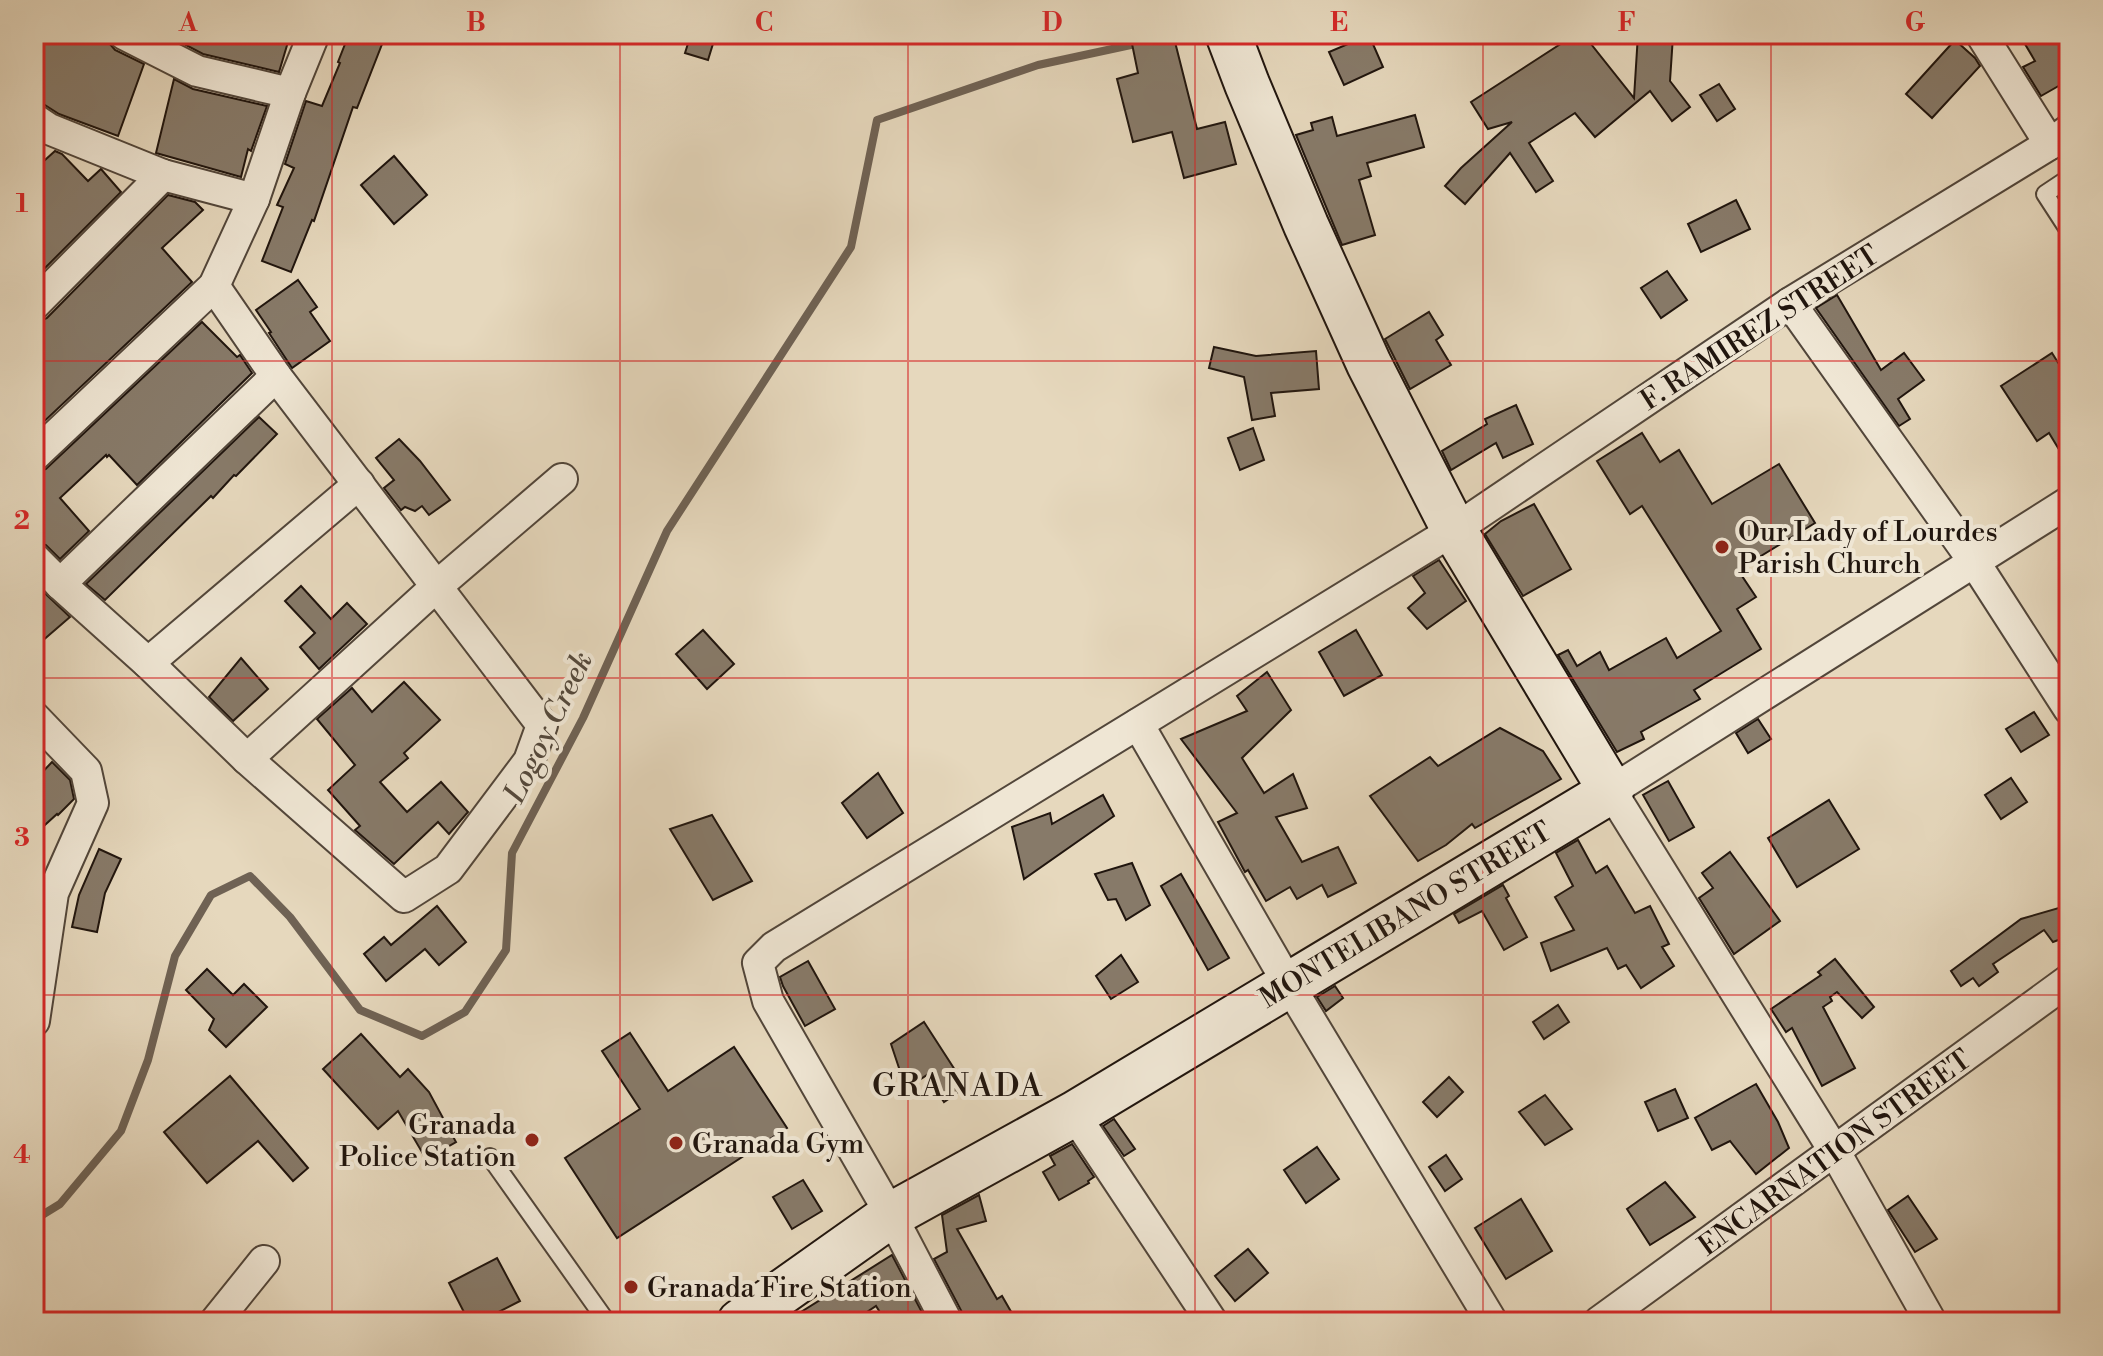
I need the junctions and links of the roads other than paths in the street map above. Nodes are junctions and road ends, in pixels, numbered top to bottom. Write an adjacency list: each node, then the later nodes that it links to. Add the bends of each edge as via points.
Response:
1 (124, 34): 5 (street, via 197,71)
2 (314, 34): 5 (street)
3 (1228, 34): 20 (main road, via 1369,364)
4 (1981, 34): 7 (street)
5 (290, 93): 10 (street)
6 (39, 131): 8 (street)
7 (2060, 137): 13 (street, F. RAMIREZ STREET)
8 (163, 175): 10 (street); 14 (street)
9 (2069, 178): 11 (lane, via 2045,194)
10 (254, 199): 12 (street)
11 (2069, 231)
12 (214, 286): 15 (street); 16 (street)
13 (1790, 303): 20 (street, F. RAMIREZ STREET); 22 (street)
14 (34, 305)
15 (276, 376): 18 (street); 23 (street)
16 (34, 456)
17 (562, 479): 24 (street)
18 (359, 484): 24 (street); 25 (street)
19 (2069, 502): 22 (street, MONTELIBANO STREET)
20 (1454, 530): 28 (street, F. RAMIREZ STREET); 30 (main road)
21 (34, 558): 23 (street)
22 (1975, 563): 26 (street); 30 (street, MONTELIBANO STREET)
23 (60, 584): 25 (street)
24 (437, 586): 29 (street); 29 (street, via 542,725 529,761 448,869 404,897)
25 (148, 663): 29 (street)
26 (2069, 709)
27 (34, 717): 31 (street, via 86,771 93,803)
28 (1138, 724): 33 (street); 38 (street, F. RAMIREZ STREET, via 774,947 758,963 768,1001)
29 (247, 759)
30 (1611, 791): 33 (main road, MONTELIBANO STREET); 36 (street)
31 (44, 883): 34 (street)
32 (2069, 980): 36 (street, ENCARNATION STREET)
33 (1289, 985): 35 (main road, MONTELIBANO STREET); 45 (street)
34 (34, 1021)
35 (1074, 1114): 38 (main road, MONTELIBANO STREET); 44 (street)
36 (1835, 1152): 46 (street, ENCARNATION STREET); 47 (street)
37 (490, 1157): 41 (lane)
38 (891, 1215): 42 (main road, MONTELIBANO STREET); 43 (street)
39 (264, 1261): 40 (street)
40 (215, 1322)
41 (607, 1322)
42 (740, 1322)
43 (947, 1322)
44 (1212, 1322)
45 (1492, 1322)
46 (1599, 1322)
47 (1931, 1322)

